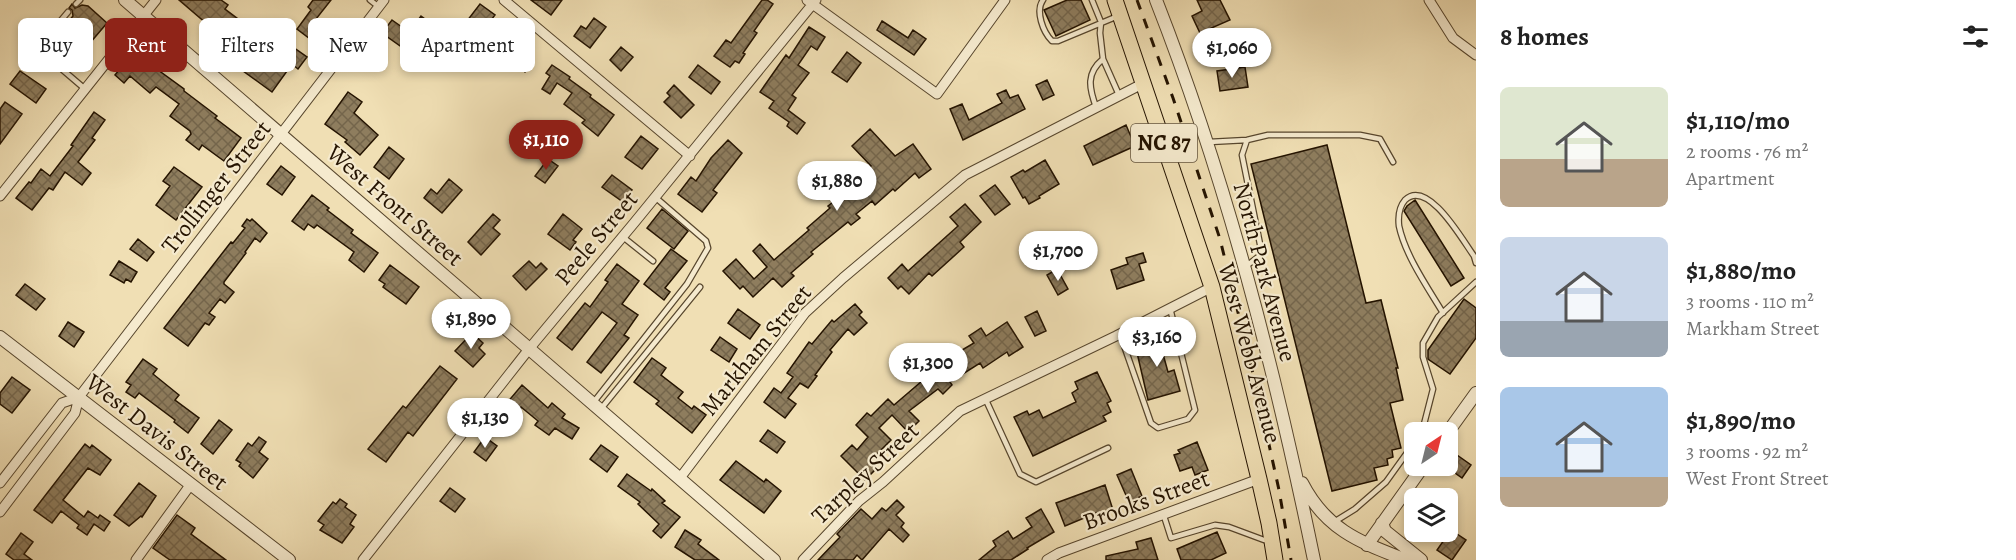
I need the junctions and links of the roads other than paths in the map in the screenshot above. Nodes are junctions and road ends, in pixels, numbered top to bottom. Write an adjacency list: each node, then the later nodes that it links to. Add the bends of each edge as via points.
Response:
1 (125, 0): 15 (street, West Front Street)
2 (156, 0): 15 (street)
3 (370, 0): 12 (lane)
4 (504, 0): 26 (street)
5 (1005, 0): 11 (street, via 937,94)
6 (1043, 0): 16 (lane, via 1039,9 1052,41)
7 (1092, 0): 16 (lane)
8 (1115, 0): 14 (highway, West Webb Avenue / NC 87)
9 (1156, 0): 25 (street, North Park Avenue)
10 (1429, 0): 17 (street, via 1453,38)
11 (812, 1): 26 (street, Peele Street)
12 (381, 3): 23 (street, Trollinger Street)
13 (68, 12): 20 (lane, via 47,37 43,52)
14 (1121, 15): 16 (lane); 19 (highway, West Webb Avenue / NC 87)
15 (144, 16): 20 (street); 23 (street, West Front Street)
16 (1101, 22): 18 (lane)
17 (1476, 55)
18 (1103, 59): 21 (lane); 22 (lane, via 1093,69 1090,80)
19 (1144, 83): 21 (street, Markham Street); 35 (highway, West Webb Avenue / NC 87)
20 (85, 89): 28 (street)
21 (1119, 95): 22 (street, Markham Street)
22 (1096, 107): 52 (street, Markham Street, via 965,175 814,303)
23 (281, 135): 41 (street, West Front Street); 43 (street, Trollinger Street)
24 (1247, 140): 25 (lane); 27 (lane, via 1268,135 1360,135 1380,139); 33 (lane, via 1242,155 1262,254)
25 (1207, 142): 33 (street, North Park Avenue)
26 (690, 156): 29 (street, Peele Street)
27 (1393, 162)
28 (0, 196)
29 (655, 197): 30 (street, Peele Street); 45 (lane, via 696,232 708,248 687,284)
30 (623, 237): 31 (lane); 41 (street, Peele Street)
31 (654, 261)
32 (1476, 263): 38 (lane, via 1432,201 1425,197 1406,200 1399,210 1399,226 1414,265)
33 (1244, 268): 50 (street, North Park Avenue)
34 (1476, 282): 38 (lane)
35 (1212, 286): 37 (street, Tarpley Street); 53 (highway, West Webb Avenue / NC 87)
36 (700, 287): 45 (lane)
37 (1170, 308): 39 (street, Tarpley Street); 39 (lane, via 1196,410 1188,419 1158,428 1151,423)
38 (1443, 313): 46 (lane, via 1423,343 1433,389)
39 (1120, 334): 44 (street, Tarpley Street)
40 (0, 337): 43 (street, West Davis Street)
41 (529, 349): 45 (street, West Front Street); 64 (street, Peele Street)
42 (1476, 393): 47 (street)
43 (79, 397): 54 (street, via 62,403); 55 (street, West Davis Street); 56 (street, via 75,413)
44 (985, 399): 48 (lane, via 1020,474 1036,482); 66 (street, Tarpley Street, via 960,411 859,501)
45 (596, 406): 52 (street, West Front Street)
46 (1425, 422)
47 (1455, 422)
48 (1108, 448)
49 (1404, 457): 59 (lane, via 1386,482)
50 (1296, 471): 59 (street, via 1306,492); 70 (street, North Park Avenue)
51 (1416, 476): 58 (street)
52 (680, 478): 65 (street, West Front Street)
53 (1259, 479): 57 (street, Brooks Street); 60 (highway, West Webb Avenue / NC 87); 69 (highway, West Webb Avenue / NC 87)
54 (0, 483)
55 (191, 484): 62 (street); 63 (street, West Davis Street)
56 (0, 512)
57 (1163, 513): 60 (lane, via 1171,538 1222,525); 67 (street, Brooks Street)
58 (1382, 523): 61 (street); 72 (street, via 1385,531)
59 (1332, 524): 61 (street)
60 (1264, 540): 68 (highway, West Webb Avenue / NC 87)
61 (1367, 545): 71 (street)
62 (136, 560)
63 (289, 560)
64 (363, 560)
65 (774, 560)
66 (803, 560)
67 (1047, 560)
68 (1265, 560)
69 (1275, 560)
70 (1314, 560)
71 (1406, 560)
72 (1421, 560)

